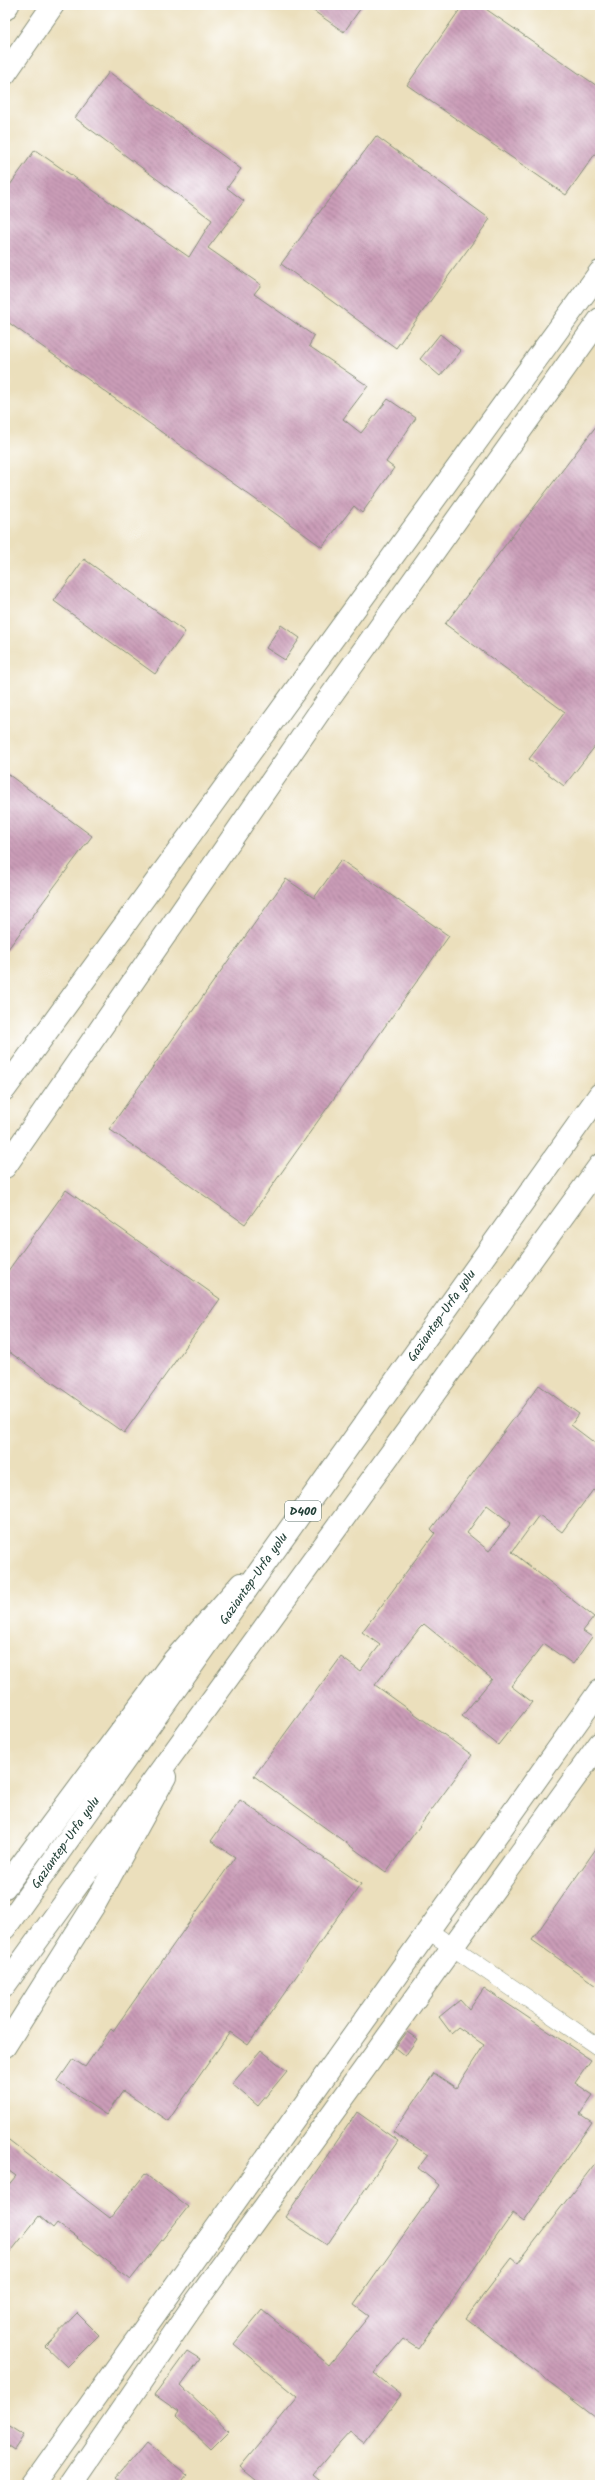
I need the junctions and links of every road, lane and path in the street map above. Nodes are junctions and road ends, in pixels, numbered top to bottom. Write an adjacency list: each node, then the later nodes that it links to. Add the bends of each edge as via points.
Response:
1 (8, 5): 3 (main road)
2 (53, 5): 4 (main road)
3 (5, 9)
4 (5, 74)
5 (600, 272): 7 (main road)
6 (600, 319): 10 (main road, via 320,711)
7 (5, 1090)
8 (600, 1094): 11 (main road, Gaziantep-Urfa yolu / D400)
9 (600, 1166): 13 (main road, D400)
10 (5, 1167)
11 (293, 1524): 15 (main road, via 173,1661); 16 (main road, Gaziantep-Urfa yolu / D400)
12 (600, 1690): 17 (main road)
13 (192, 1727): 19 (main road, D400); 20 (main road, via 96,1902)
14 (600, 1742): 18 (main road)
15 (5, 1887)
16 (5, 1928)
17 (429, 1931): 18 (street); 22 (main road)
18 (451, 1947): 21 (street); 23 (main road, via 190,2310)
19 (5, 1984)
20 (5, 2046)
21 (600, 2048)
22 (33, 2485)
23 (70, 2485)

